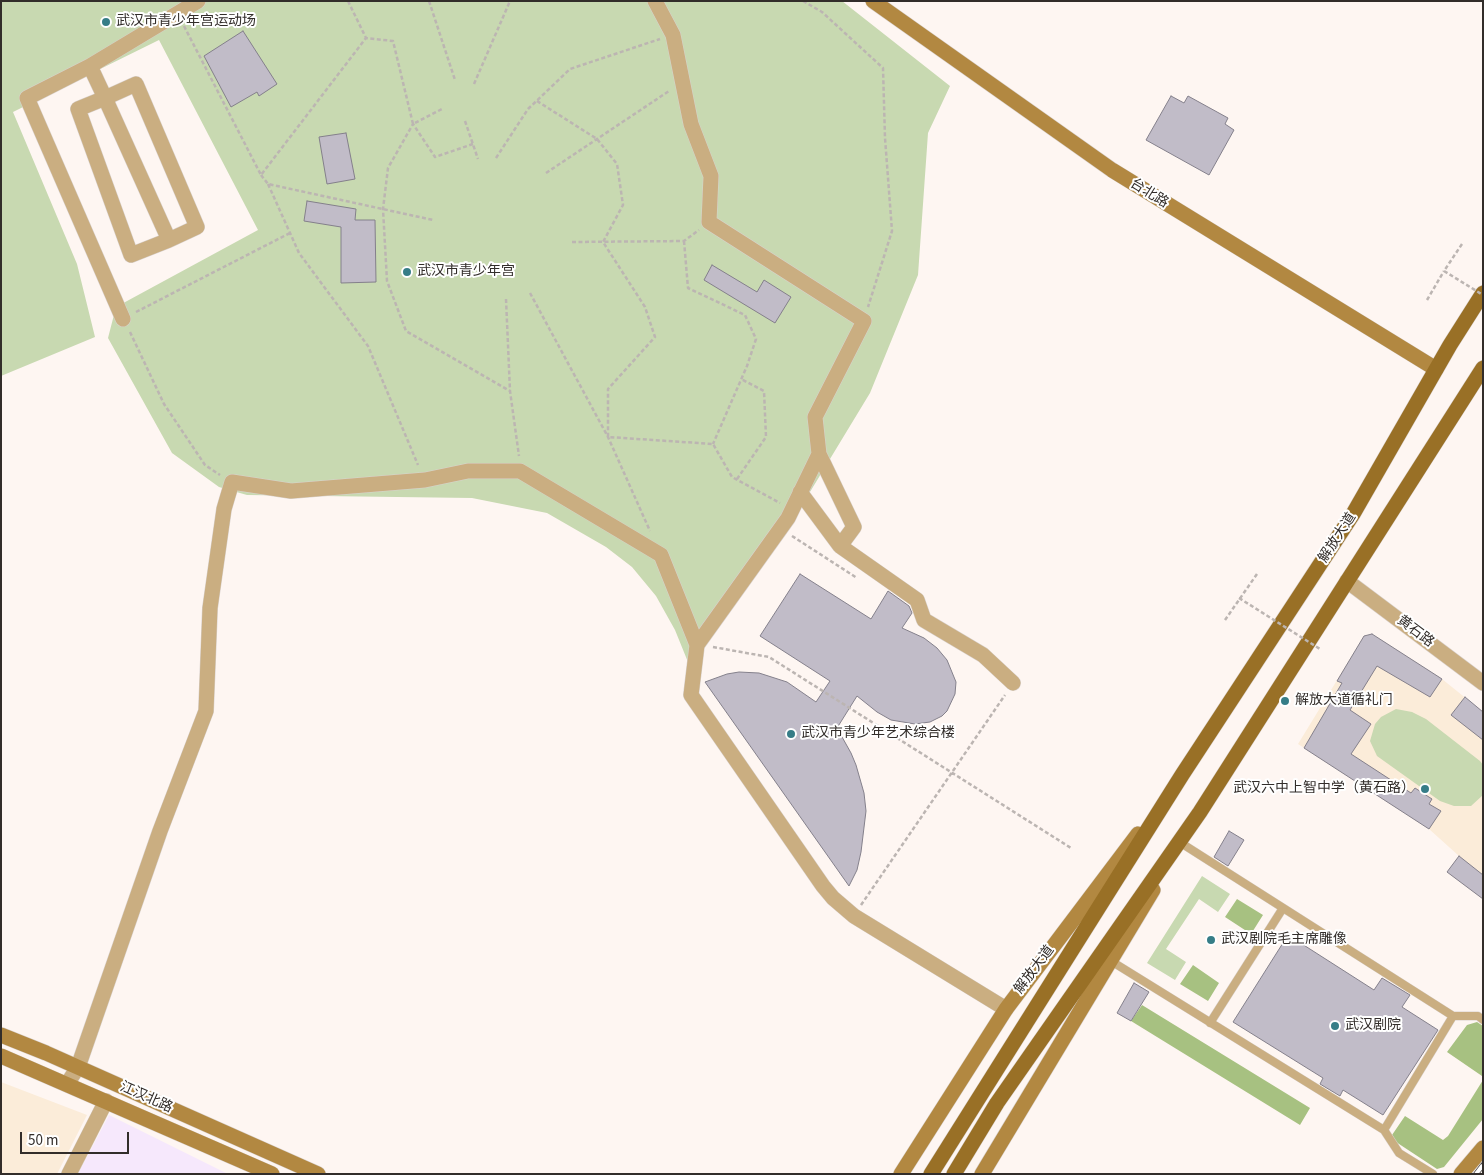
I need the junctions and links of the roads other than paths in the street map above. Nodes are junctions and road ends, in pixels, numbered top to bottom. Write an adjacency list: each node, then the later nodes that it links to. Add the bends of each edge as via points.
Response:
1 (198, 1): 4 (street)
2 (655, 1): 11 (street, via 673,35 691,124 711,176 709,222 864,321 814,417)
3 (873, 1): 10 (main road, 台北路, via 1112,170)
4 (90, 66): 5 (street); 8 (street, via 27,98)
5 (105, 98): 6 (street); 6 (street, via 136,84 197,227); 6 (street, via 78,109 131,255)
6 (169, 240)
7 (1483, 294): 10 (main road, 解放大道)
8 (124, 319)
9 (1483, 368): 14 (main road)
10 (1436, 369): 18 (main road, 解放大道, via 1353,514)
11 (819, 454): 12 (street); 13 (street, via 854,527)
12 (800, 492): 13 (street); 15 (street, via 780,529)
13 (840, 546): 16 (street, via 917,600 924,620 983,655)
14 (1347, 581): 17 (street, 黄石路); 19 (main road)
15 (697, 645): 23 (street, via 691,696 833,898 854,916); 29 (street, via 661,555 520,470 468,471 425,480 291,490 232,482 224,509 210,608 206,711 160,831)
16 (1013, 683)
17 (1483, 683)
18 (1182, 776): 23 (main road, 解放大道); 38 (main road, 解放大道)
19 (1200, 812): 20 (main road); 39 (main road, via 997,1103)
20 (1181, 843): 21 (lane); 22 (main road)
21 (1283, 908): 24 (lane); 26 (lane)
22 (1111, 961): 26 (lane); 40 (main road)
23 (1006, 1009): 37 (main road, 解放大道)
24 (1453, 1016): 25 (lane, via 1478,1016); 32 (lane)
25 (1483, 1020)
26 (1210, 1023): 32 (lane)
27 (1, 1035): 29 (main road, 江汉北路)
28 (1, 1056): 30 (main road, 江汉北路)
29 (78, 1067): 30 (street); 36 (main road, 江汉北路)
30 (67, 1084): 31 (main road, 江汉北路)
31 (106, 1101): 34 (street); 35 (main road, 江汉北路)
32 (1384, 1130): 41 (lane, via 1399,1153)
33 (1483, 1148): 42 (main road)
34 (69, 1174)
35 (272, 1174)
36 (318, 1174)
37 (901, 1174)
38 (931, 1174)
39 (954, 1174)
40 (982, 1174)
41 (1433, 1174)
42 (1461, 1174)

